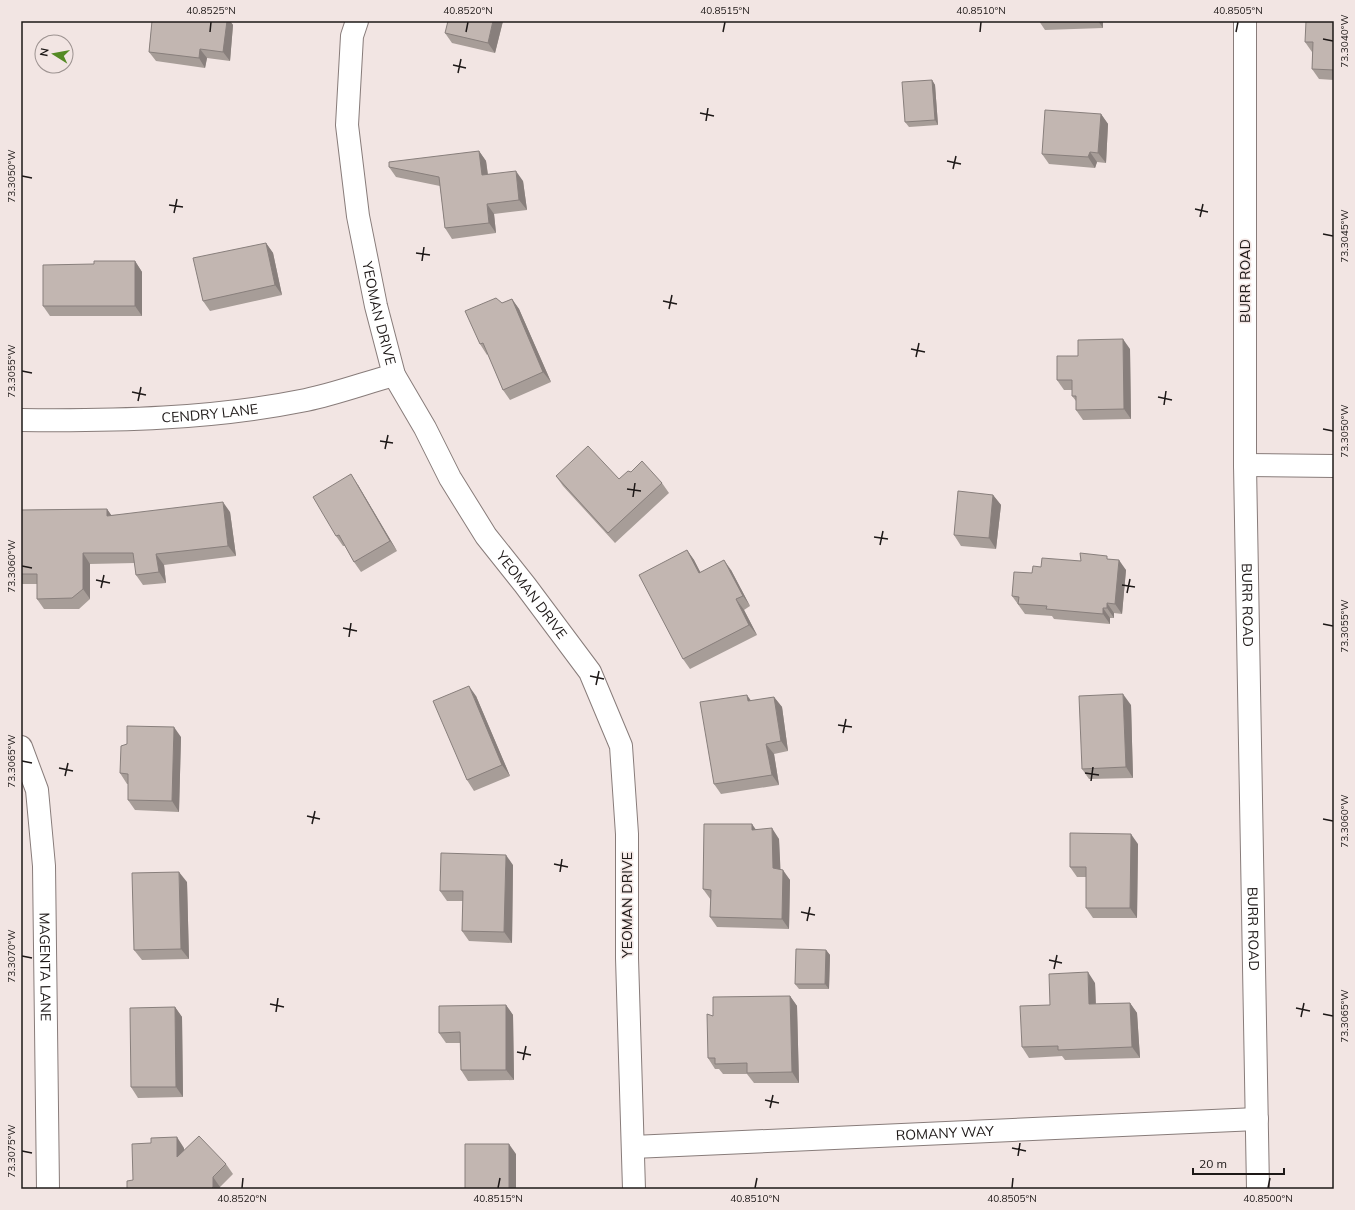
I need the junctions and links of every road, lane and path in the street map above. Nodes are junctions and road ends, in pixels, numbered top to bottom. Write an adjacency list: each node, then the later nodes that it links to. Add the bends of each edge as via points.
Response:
1 (357, 21): 3 (street, YEOMAN DRIVE, via 352,36 347,125 358,216 376,306)
2 (1245, 21): 5 (street, BURR ROAD)
3 (394, 375): 4 (street, CENDRY LANE, via 306,399 212,414 95,421); 9 (street, YEOMAN DRIVE, via 450,478 486,536 590,672 621,746 627,834 627,958)
4 (21, 420)
5 (1245, 465): 6 (street); 8 (street, BURR ROAD)
6 (1334, 466)
7 (21, 747): 10 (street, MAGENTA LANE, via 36,790 44,866)
8 (1257, 1119): 9 (street, ROMANY WAY); 12 (street, BURR ROAD)
9 (633, 1147): 11 (street, YEOMAN DRIVE)
10 (48, 1189)
11 (634, 1189)
12 (1258, 1189)

